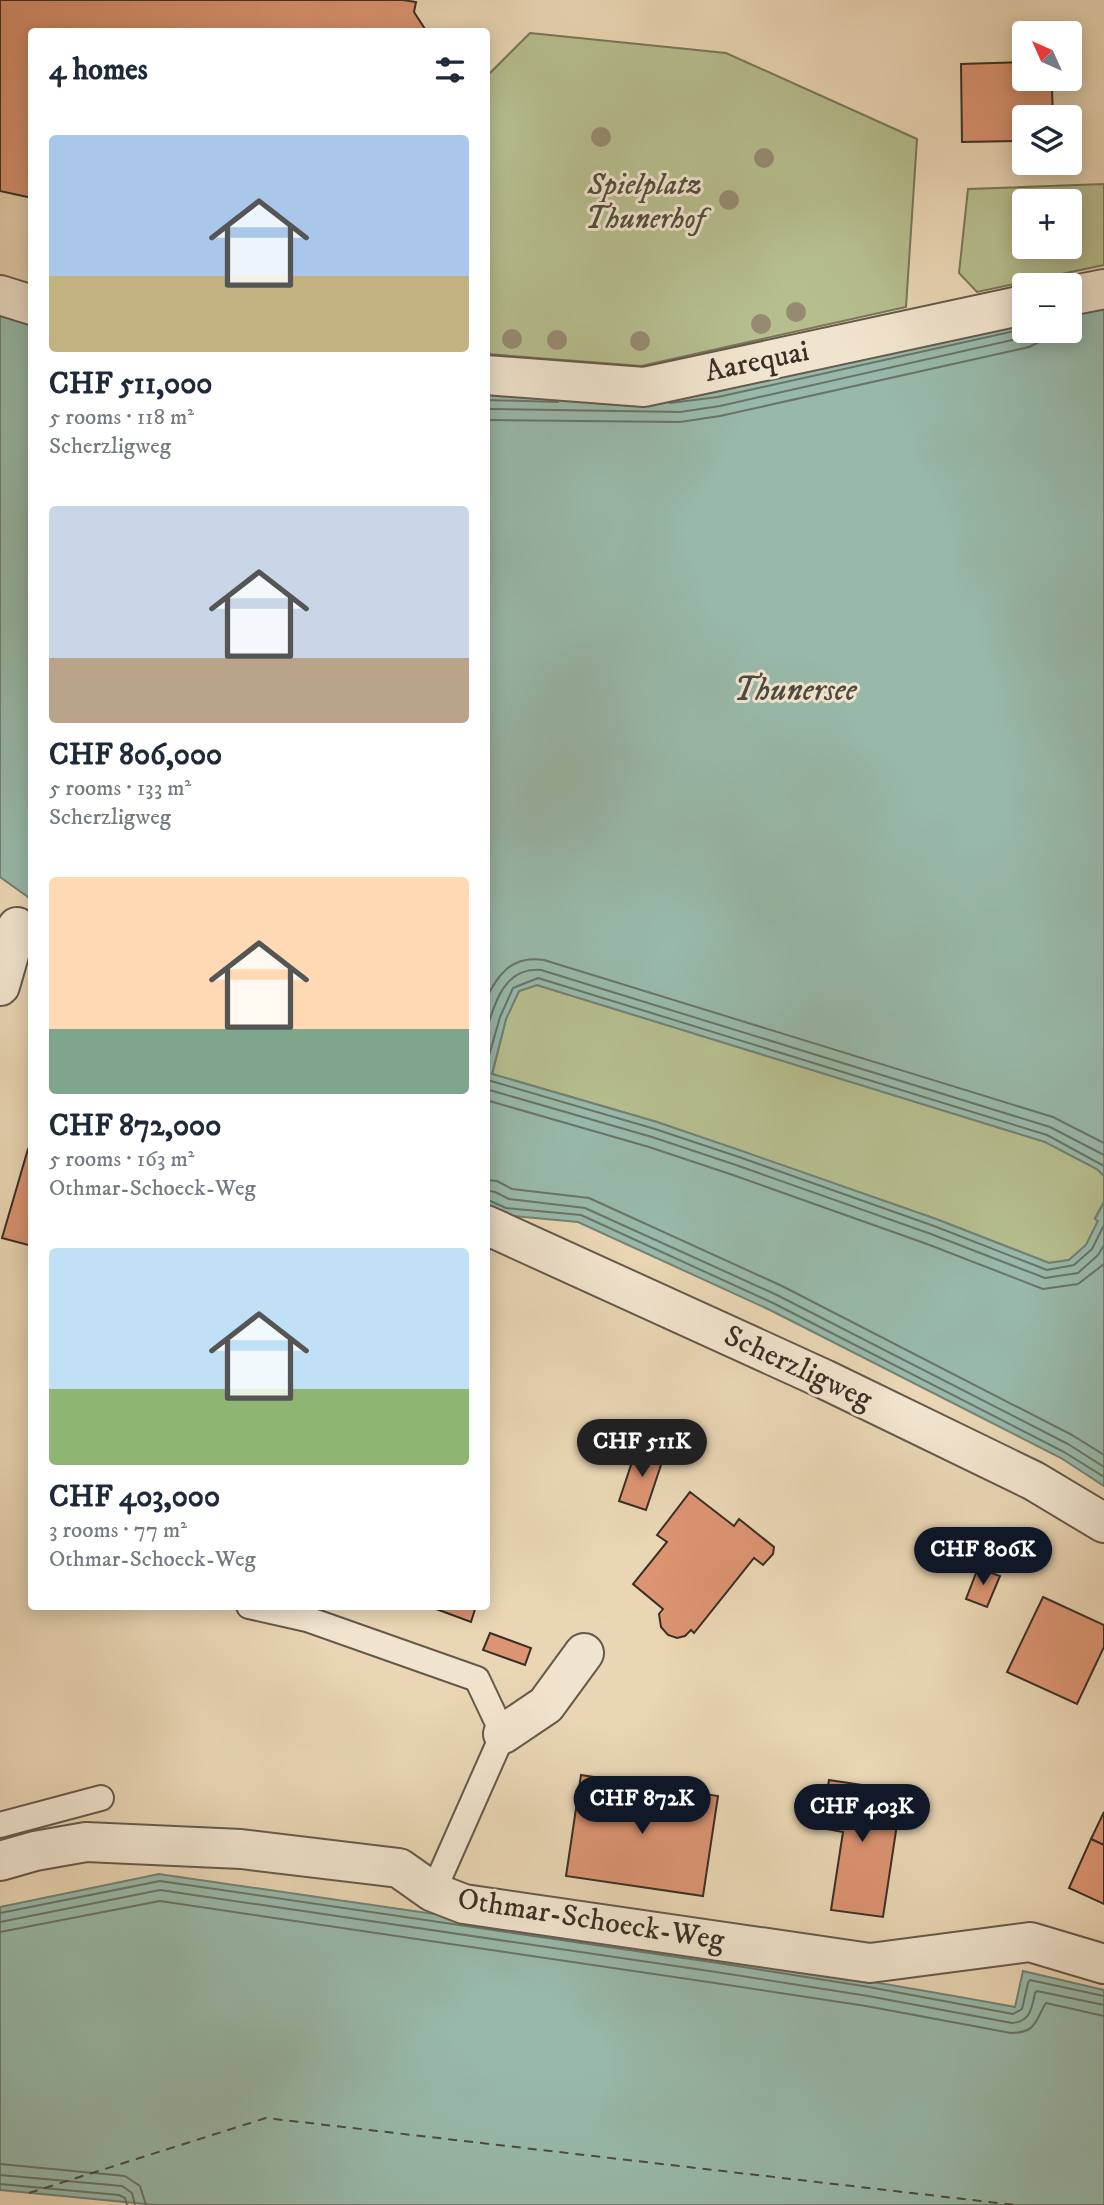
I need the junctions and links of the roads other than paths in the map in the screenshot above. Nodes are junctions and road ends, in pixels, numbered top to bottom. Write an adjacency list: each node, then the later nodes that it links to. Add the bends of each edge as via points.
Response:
1 (1104, 289): 2 (street)
2 (1082, 293)
3 (0, 295): 4 (street)
4 (28, 304)
5 (1012, 308): 6 (street, Aarequai, via 643,387)
6 (490, 375)
7 (16, 927): 8 (street)
8 (0, 986)
9 (490, 1227): 10 (street, Scherzligweg, via 824,1379 1034,1481)
10 (1104, 1523)
11 (267, 1610): 13 (lane, via 307,1619 477,1679)
12 (584, 1653): 13 (street, via 546,1704)
13 (503, 1734): 17 (lane)
14 (101, 1798): 15 (lane)
15 (0, 1825)
16 (0, 1861): 17 (street, Othmar-Schoeck-Weg, via 86,1842 240,1849 399,1868)
17 (433, 1892): 18 (street, Othmar-Schoeck-Weg, via 464,1904 870,1963 1030,1942)
18 (1104, 1964)

